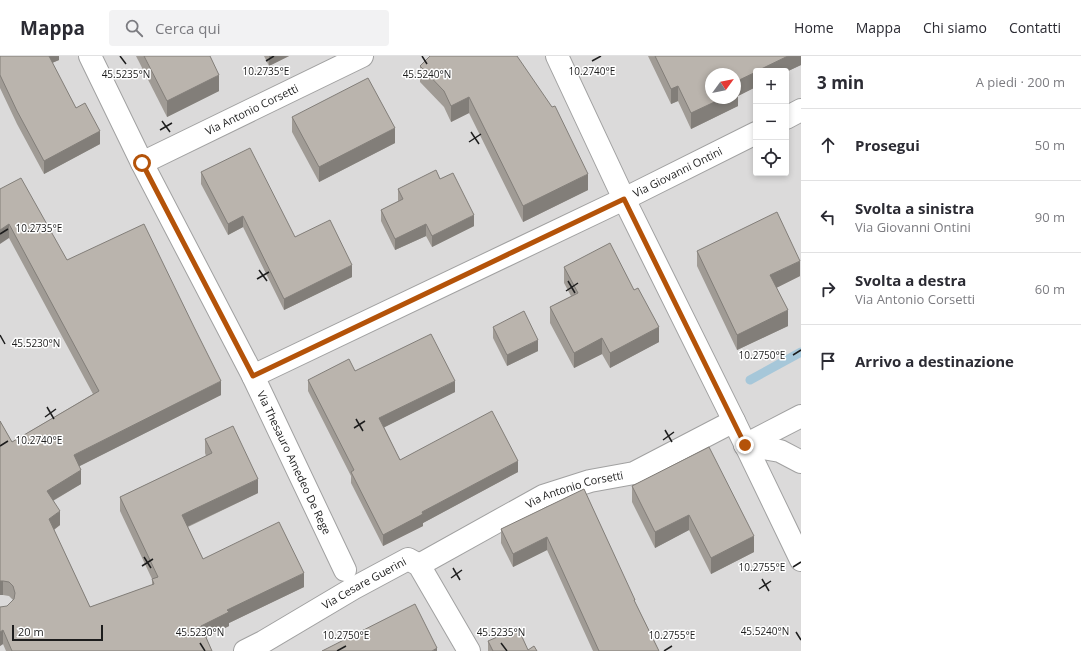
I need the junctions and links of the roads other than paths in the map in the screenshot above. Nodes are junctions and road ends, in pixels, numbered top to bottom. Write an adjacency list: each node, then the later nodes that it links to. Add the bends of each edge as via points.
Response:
1 (90, 56): 7 (street, Via Thesauro Amedeo De Rege)
2 (362, 56): 7 (street, Via Antonio Corsetti)
3 (557, 56): 8 (street)
4 (801, 110): 5 (street)
5 (789, 116)
6 (753, 134): 8 (street, Via Giovanni Ontini)
7 (142, 163): 9 (street, Via Thesauro Amedeo De Rege)
8 (624, 199): 9 (street, Via Giovanni Ontini); 11 (street)
9 (253, 376): 16 (street, Via Thesauro Amedeo De Rege)
10 (801, 416): 12 (street)
11 (734, 421): 12 (street); 15 (street, Via Antonio Corsetti, via 634,473 590,481 543,496)
12 (745, 445): 13 (street, via 780,451); 14 (street)
13 (801, 462)
14 (801, 560)
15 (419, 565): 17 (street, Via Cesare Guerini, via 408,559 354,588); 18 (street, Via Cesare Guerini)
16 (345, 570)
17 (258, 648)
18 (468, 651)

